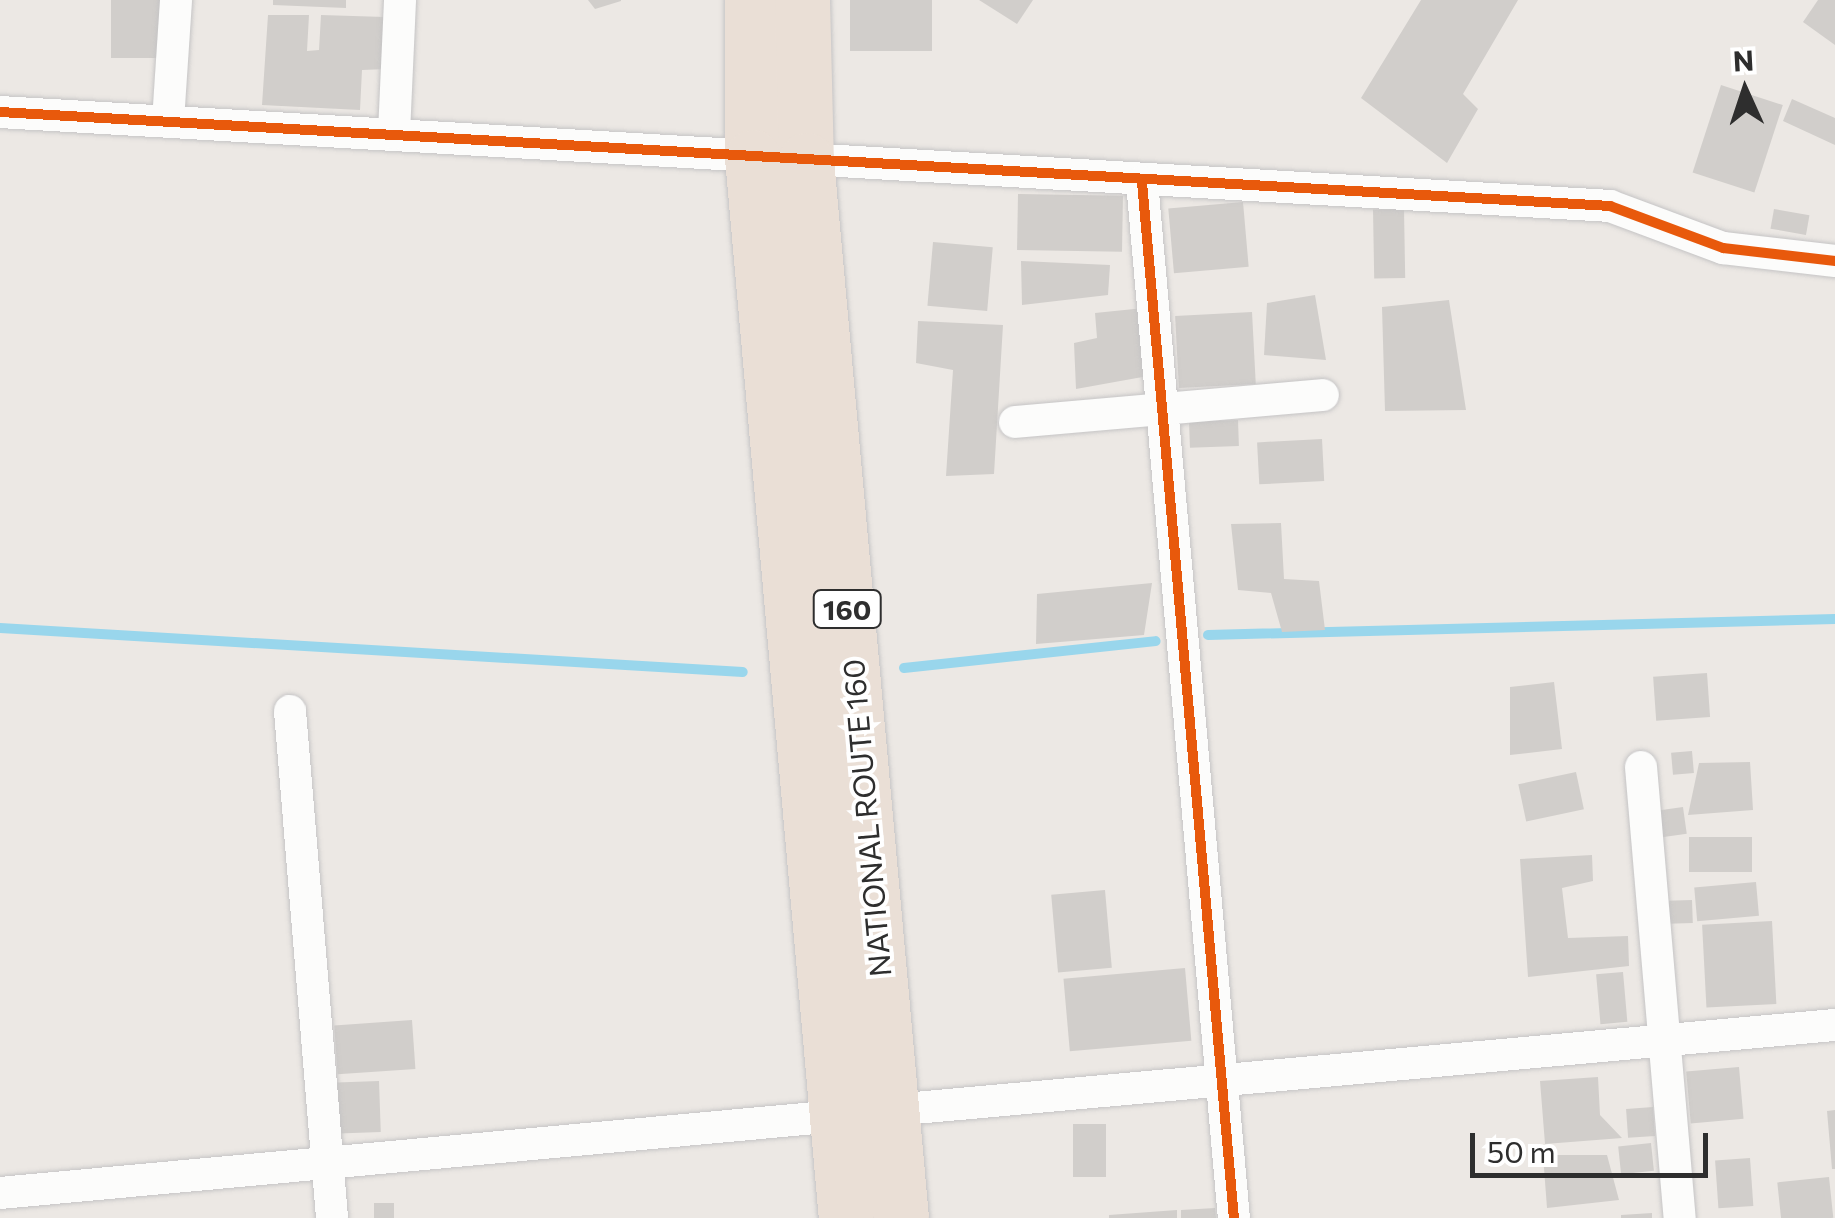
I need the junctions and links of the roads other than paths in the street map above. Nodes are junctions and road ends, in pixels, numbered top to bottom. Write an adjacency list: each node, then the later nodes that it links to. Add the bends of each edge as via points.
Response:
1 (176, 0): 6 (street)
2 (400, 0): 7 (street)
3 (752, 0): 8 (highway, NATIONAL ROUTE 160 / 160)
4 (802, 0): 9 (highway, NATIONAL ROUTE 160 / 160)
5 (0, 112): 6 (street)
6 (168, 121): 7 (street)
7 (394, 133): 8 (street)
8 (752, 157): 9 (street); 21 (highway, NATIONAL ROUTE 160 / 160)
9 (806, 160): 10 (street); 20 (highway, NATIONAL ROUTE 160 / 160)
10 (1142, 182): 11 (street, via 1610,206 1723,248); 13 (street)
11 (1835, 261)
12 (1323, 396): 13 (street)
13 (1162, 409): 14 (street); 19 (street)
14 (1015, 422)
15 (290, 712): 22 (street)
16 (1641, 767): 18 (street)
17 (1835, 1025): 18 (street)
18 (1664, 1041): 19 (street); 28 (street)
19 (1222, 1086): 20 (street); 27 (street)
20 (893, 1110): 26 (highway, NATIONAL ROUTE 160 / 160)
21 (837, 1116): 22 (street); 25 (highway, NATIONAL ROUTE 160 / 160)
22 (328, 1164): 23 (street); 24 (street)
23 (0, 1193)
24 (332, 1218)
25 (846, 1218)
26 (901, 1218)
27 (1234, 1218)
28 (1680, 1218)

